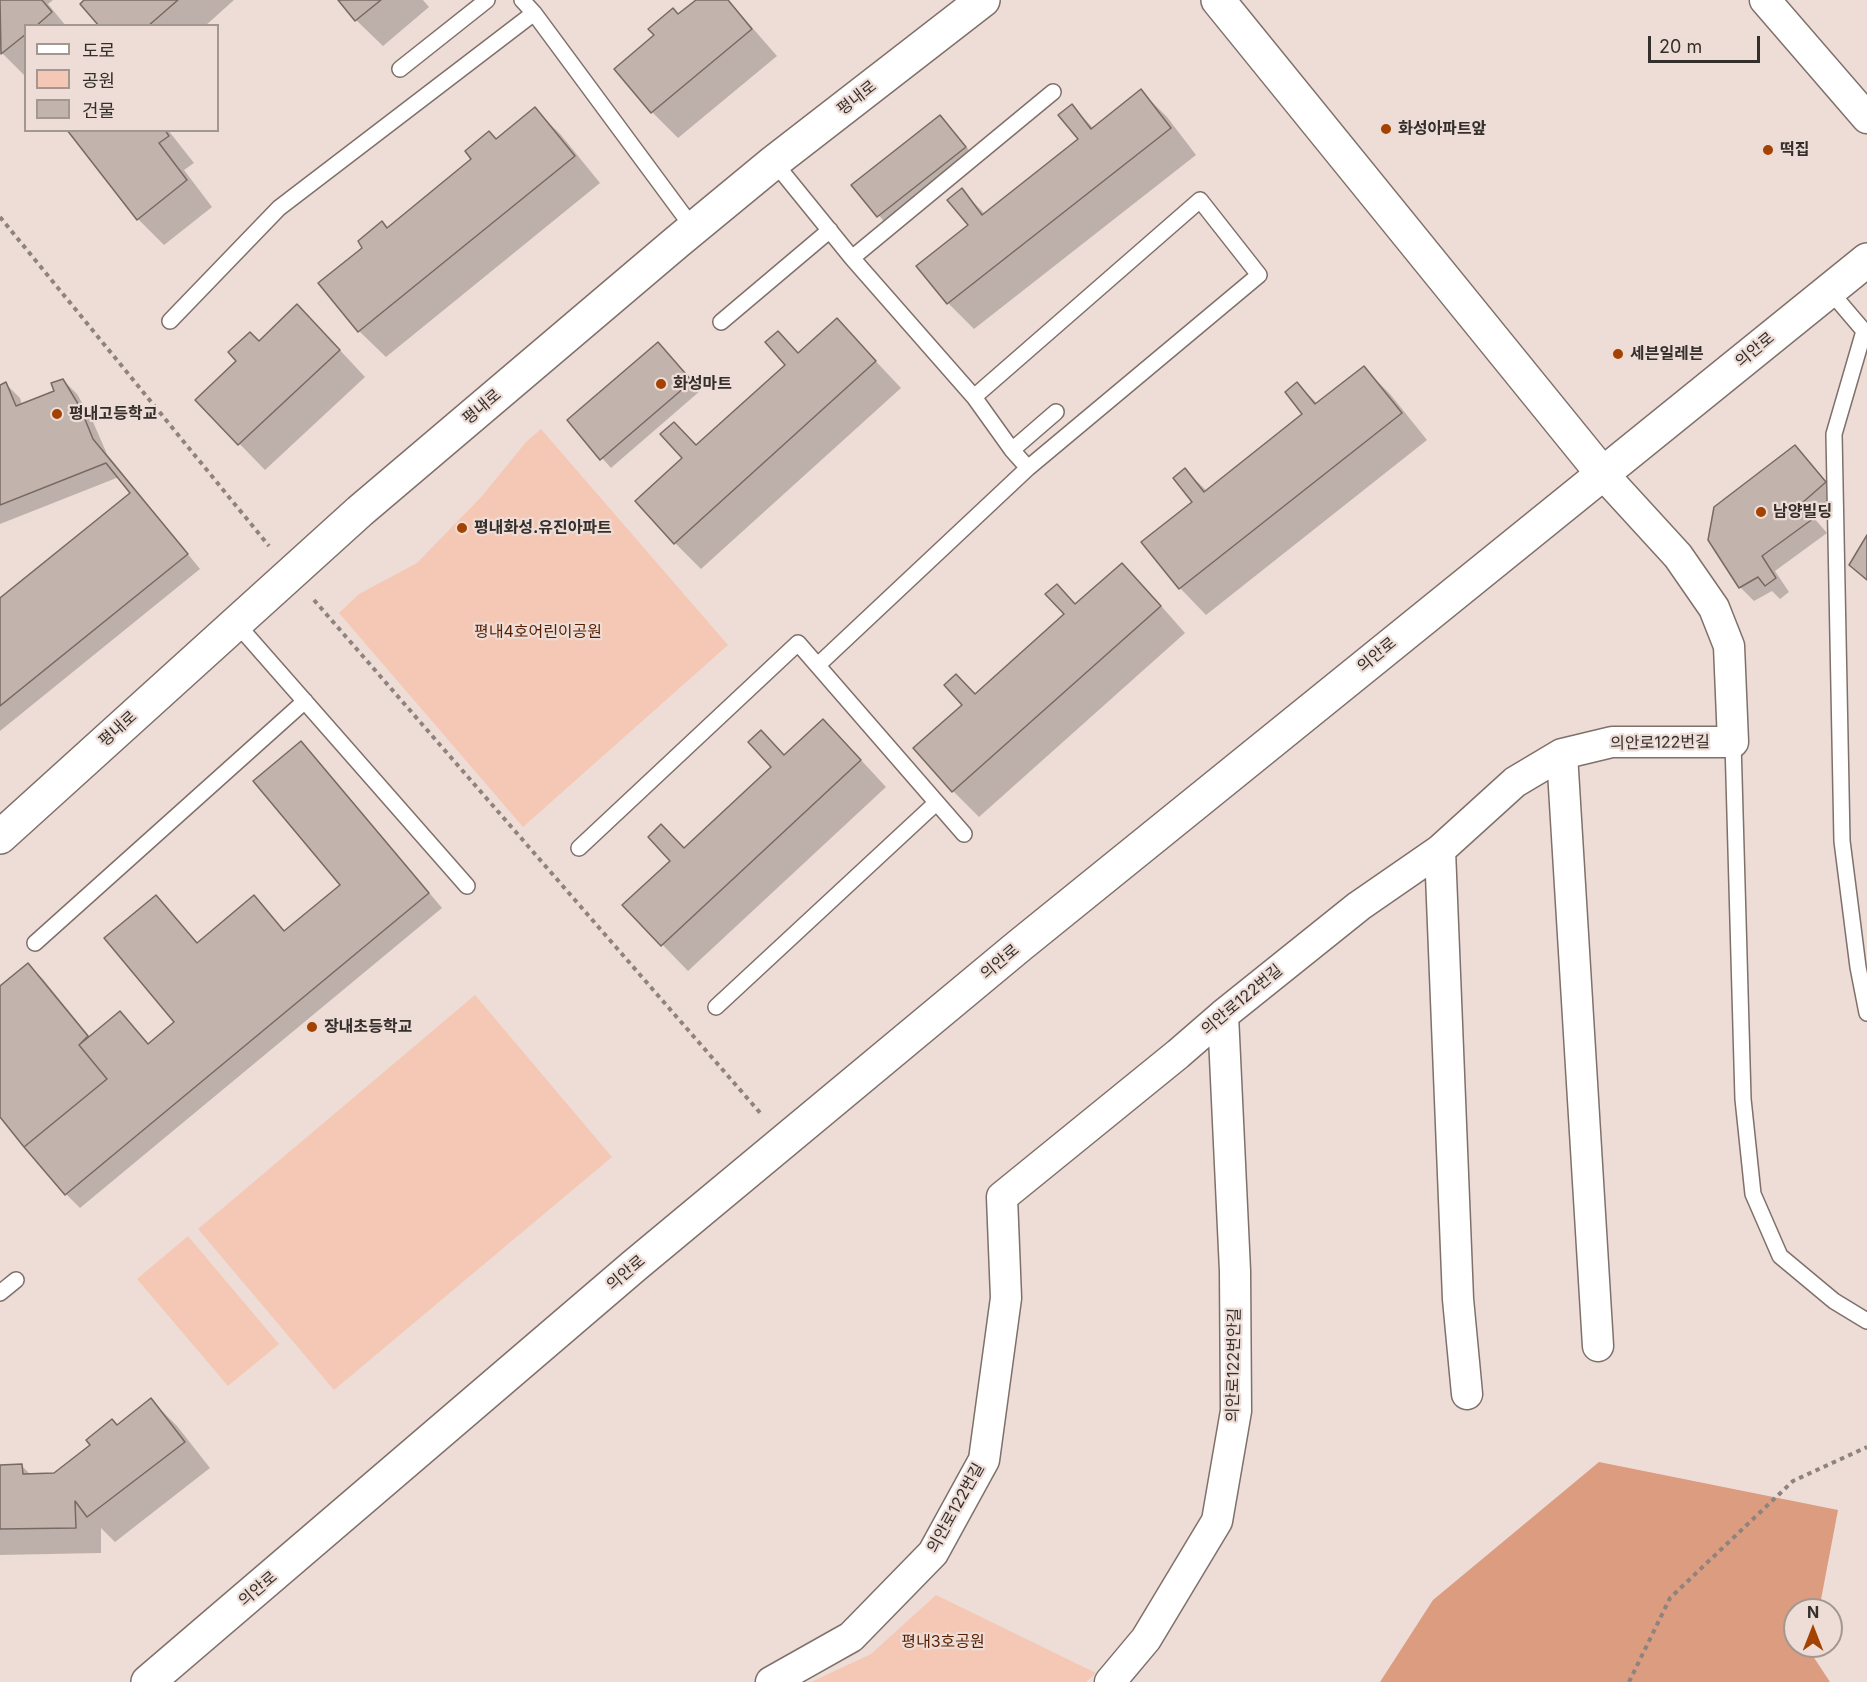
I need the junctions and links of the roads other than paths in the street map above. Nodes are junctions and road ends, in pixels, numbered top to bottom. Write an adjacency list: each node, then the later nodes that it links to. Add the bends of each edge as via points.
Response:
1 (487, 0): 7 (lane)
2 (522, 0): 6 (lane)
3 (983, 0): 10 (street, 평내로)
4 (1218, 0): 22 (street)
5 (1765, 0): 9 (street)
6 (534, 13): 11 (lane); 16 (lane, via 279,208)
7 (399, 69)
8 (1053, 92): 13 (lane)
9 (1867, 118)
10 (774, 162): 11 (street, 평내로); 12 (lane)
11 (693, 228): 23 (street, 평내로, via 360,511)
12 (830, 230): 13 (lane); 17 (lane)
13 (852, 258): 18 (lane)
14 (1867, 260): 15 (street, 의안로)
15 (1829, 290): 22 (street, 의안로); 36 (lane, via 1864,331 1834,434 1842,841)
16 (170, 321)
17 (722, 322)
18 (974, 397): 20 (lane); 21 (lane, via 1200,200 1259,275)
19 (1056, 412): 20 (lane)
20 (1012, 450): 21 (lane)
21 (1028, 468): 24 (lane)
22 (1602, 473): 26 (street, 의안로122번길, via 1678,556 1714,608 1729,646); 43 (street, 의안로, via 1019,946 625,1274)
23 (236, 622): 25 (lane); 29 (street, 평내로)
24 (818, 665): 28 (lane); 31 (lane, via 798,642)
25 (305, 701): 33 (lane); 34 (lane)
26 (1733, 742): 27 (street, 의안로122번길, via 1612,742); 40 (lane, via 1743,1099 1753,1194 1780,1256 1834,1301)
27 (1562, 754): 32 (street, 의안로122번길, via 1515,782); 41 (street)
28 (936, 803): 30 (lane); 35 (lane)
29 (2, 831)
30 (964, 834)
31 (579, 848)
32 (1440, 850): 37 (street, 의안로122번길, via 1359,906); 42 (street, via 1458,1299)
33 (467, 886)
34 (35, 943)
35 (716, 1008)
36 (1867, 1013)
37 (1222, 1015): 44 (street, 의안로122번길, via 1002,1197 1006,1298 984,1460 933,1553 851,1637); 45 (street, 의안로122번안길, via 1235,1271 1236,1410 1217,1521 1146,1639)
38 (16, 1280): 39 (lane)
39 (0, 1293)
40 (1867, 1321)
41 (1598, 1346)
42 (1467, 1394)
43 (148, 1682)
44 (771, 1682)
45 (1110, 1682)

